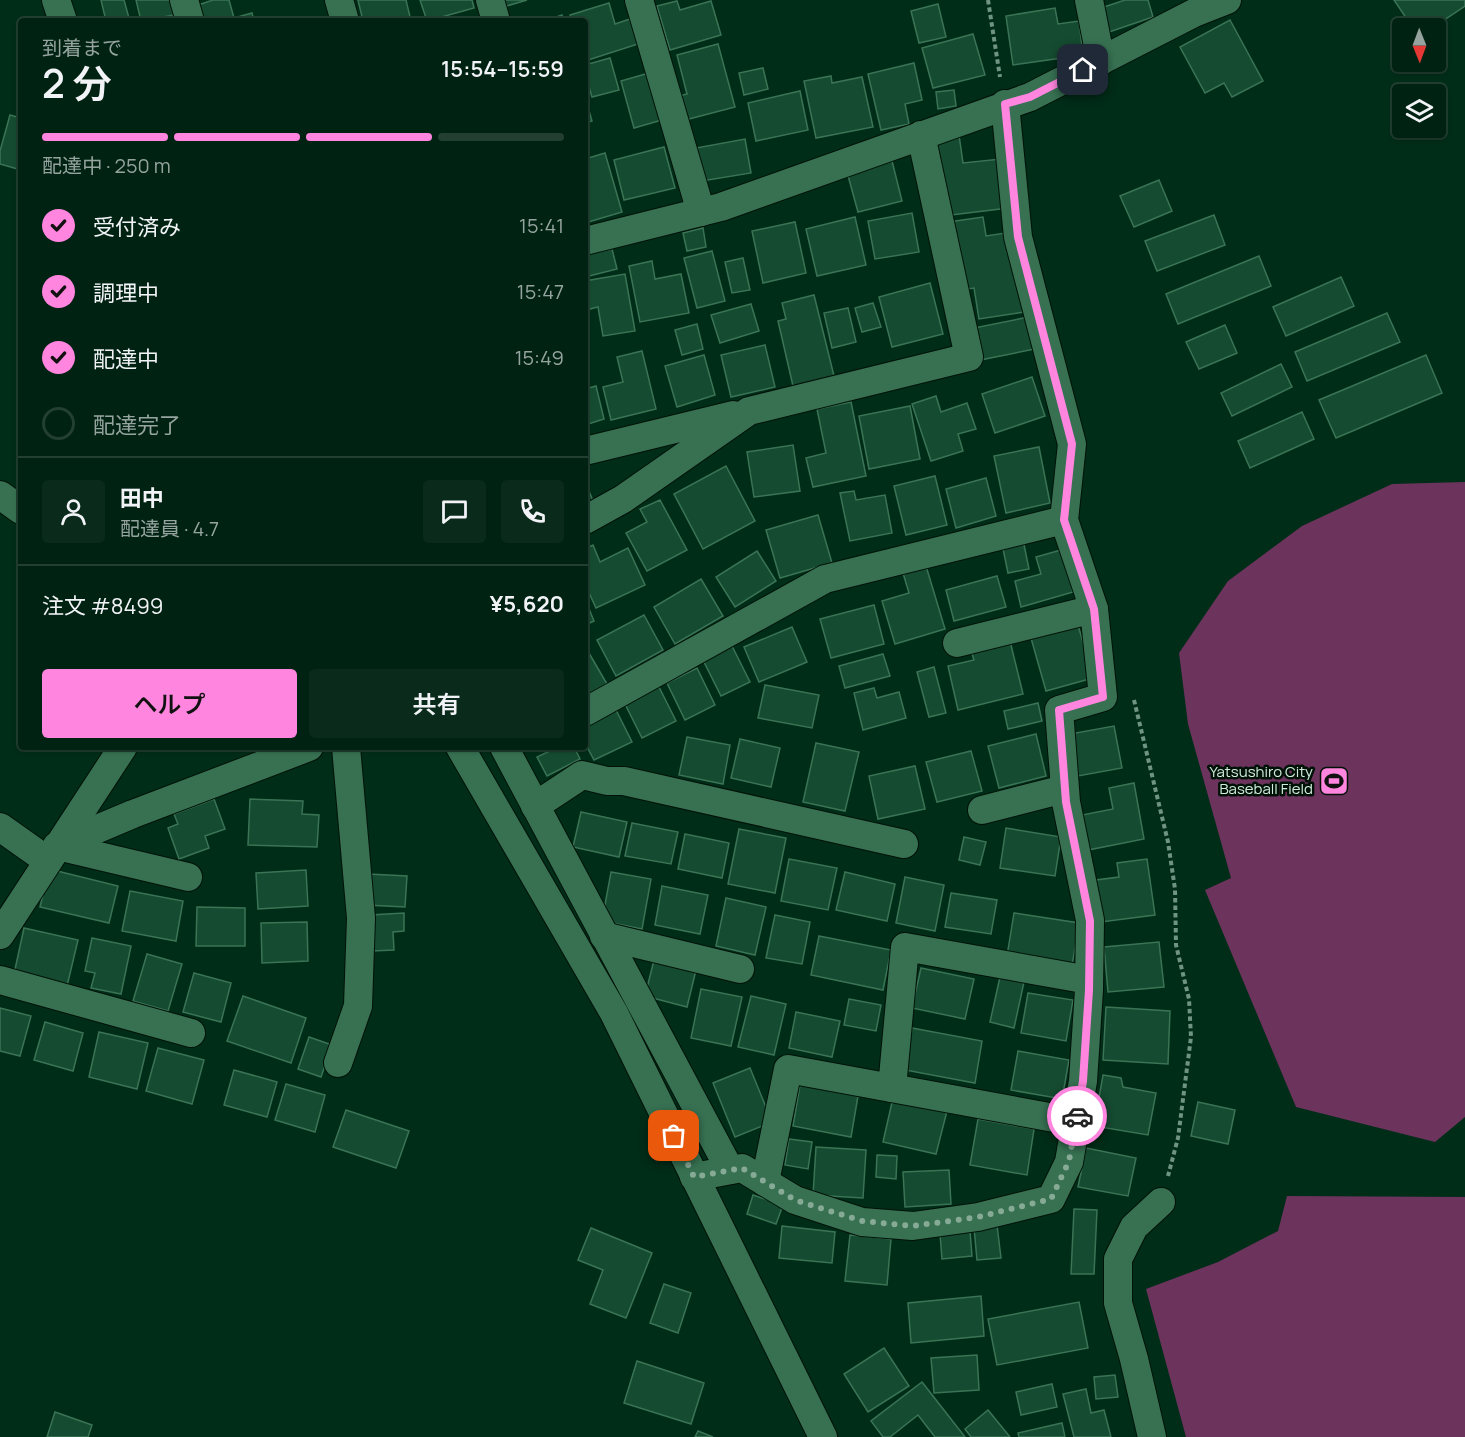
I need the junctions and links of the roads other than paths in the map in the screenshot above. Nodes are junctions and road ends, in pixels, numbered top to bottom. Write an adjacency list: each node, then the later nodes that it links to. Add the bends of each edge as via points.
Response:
1 (56, 0): 8 (street)
2 (184, 0): 9 (street)
3 (339, 0): 10 (street)
4 (490, 0): 11 (street)
5 (639, 0): 15 (street)
6 (1089, 0): 12 (street)
7 (1227, 0): 12 (street)
8 (62, 18)
9 (189, 18)
10 (344, 18)
11 (495, 18)
12 (1101, 61): 13 (street, via 1030,97)
13 (1005, 104): 14 (street); 22 (street, via 1018,237 1072,444)
14 (921, 135): 15 (street); 17 (street, via 969,357)
15 (701, 212): 16 (street)
16 (588, 241)
17 (749, 411): 18 (street); 21 (street, via 623,499)
18 (588, 450)
19 (0, 495): 20 (street)
20 (18, 508)
21 (588, 518)
22 (1064, 520): 23 (street); 25 (street, via 825,579)
23 (1094, 609): 24 (street); 31 (street, via 1103,697 1059,710)
24 (957, 643)
25 (588, 710)
26 (121, 750): 36 (street)
27 (301, 750): 36 (street, via 133,814)
28 (346, 750): 44 (street, via 361,918 358,1006)
29 (462, 750): 48 (street, via 614,1013)
30 (511, 750): 32 (street)
31 (1064, 789): 33 (street); 42 (street, via 1090,921)
32 (535, 806): 35 (street, via 582,775); 39 (street)
33 (982, 810)
34 (0, 827): 36 (street)
35 (904, 844)
36 (52, 854): 37 (street); 38 (street)
37 (188, 877)
38 (0, 935)
39 (604, 936): 40 (street); 47 (street)
40 (740, 969)
41 (0, 980): 43 (street)
42 (1089, 980): 45 (street, via 905,947); 46 (street, via 1083,1081)
43 (191, 1033)
44 (338, 1062)
45 (892, 1088): 46 (street); 49 (street, via 789,1069)
46 (1076, 1122): 49 (street, via 1069,1161 1051,1199 978,1217 913,1226 862,1221 795,1200)
47 (730, 1170): 48 (street); 49 (street, via 742,1168)
48 (694, 1177): 51 (street)
49 (765, 1182)
50 (1161, 1202): 52 (street, via 1134,1227 1118,1259 1118,1303)
51 (813, 1431)
52 (1152, 1437)

